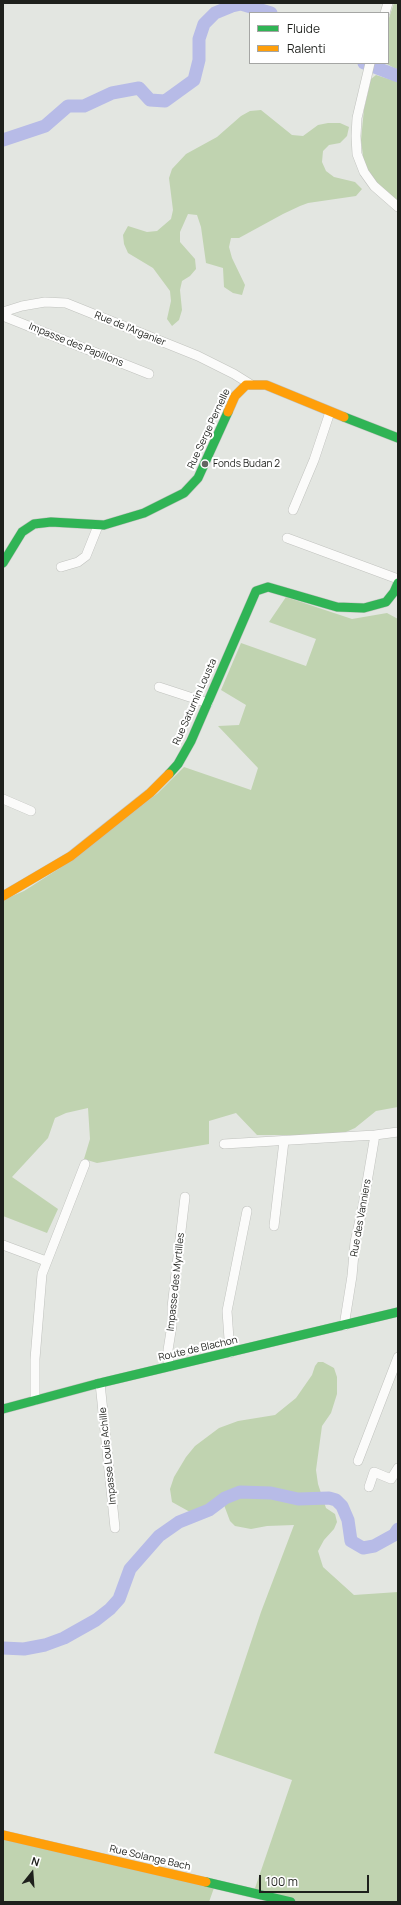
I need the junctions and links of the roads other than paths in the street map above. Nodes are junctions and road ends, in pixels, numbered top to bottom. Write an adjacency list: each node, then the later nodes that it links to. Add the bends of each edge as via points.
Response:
1 (369, 67): 2 (street, via 357,118 357,154 364,172 374,186)
2 (398, 207)
3 (3, 312): 6 (street, Rue de l'Arganier, via 45,302 66,303 198,356)
4 (3, 316): 5 (street, Impasse des Papillons)
5 (149, 374)
6 (250, 384): 7 (street, via 266,385); 10 (street, Rue Serge Pernelle, via 241,388 235,396 205,464 189,490 144,513)
7 (330, 412): 8 (street); 9 (street)
8 (398, 438)
9 (293, 510)
10 (98, 526): 12 (street, Rue Serge Pernelle, via 51,522 34,524 22,532); 13 (street, via 86,556 78,562)
11 (287, 538): 14 (street)
12 (3, 564)
13 (61, 567)
14 (398, 579)
15 (398, 583): 17 (street, Rue Saturnin Lousta, via 386,602 364,608 337,607 268,587 256,590)
16 (159, 687): 17 (street)
17 (208, 703): 20 (street, Rue Saturnin Lousta, via 178,764 150,793 71,856)
18 (3, 800): 19 (street)
19 (31, 811)
20 (3, 896)
21 (398, 1132): 22 (street)
22 (375, 1135): 23 (street); 32 (street, Rue des Vanniers, via 355,1238)
23 (284, 1141): 24 (street); 28 (street)
24 (224, 1144)
25 (85, 1164): 30 (street)
26 (186, 1197): 35 (street, Impasse des Myrtilles, via 172,1307)
27 (247, 1211): 33 (street, via 227,1312)
28 (274, 1226)
29 (3, 1245): 30 (street)
30 (46, 1261): 37 (street, via 40,1293)
31 (398, 1312): 32 (street, Route de Blachon)
32 (344, 1326): 33 (street, Route de Blachon)
33 (230, 1353): 35 (street, Route de Blachon)
34 (398, 1357): 39 (street)
35 (169, 1367): 36 (street, Route de Blachon)
36 (100, 1383): 37 (street, Route de Blachon); 42 (street, Impasse Louis Achille)
37 (36, 1400): 38 (street, Route de Blachon)
38 (3, 1409)
39 (358, 1461)
40 (398, 1468): 41 (street, via 391,1479 374,1472)
41 (369, 1487)
42 (115, 1528)
43 (3, 1835): 44 (street, Rue Solange Bach)
44 (291, 1902)

